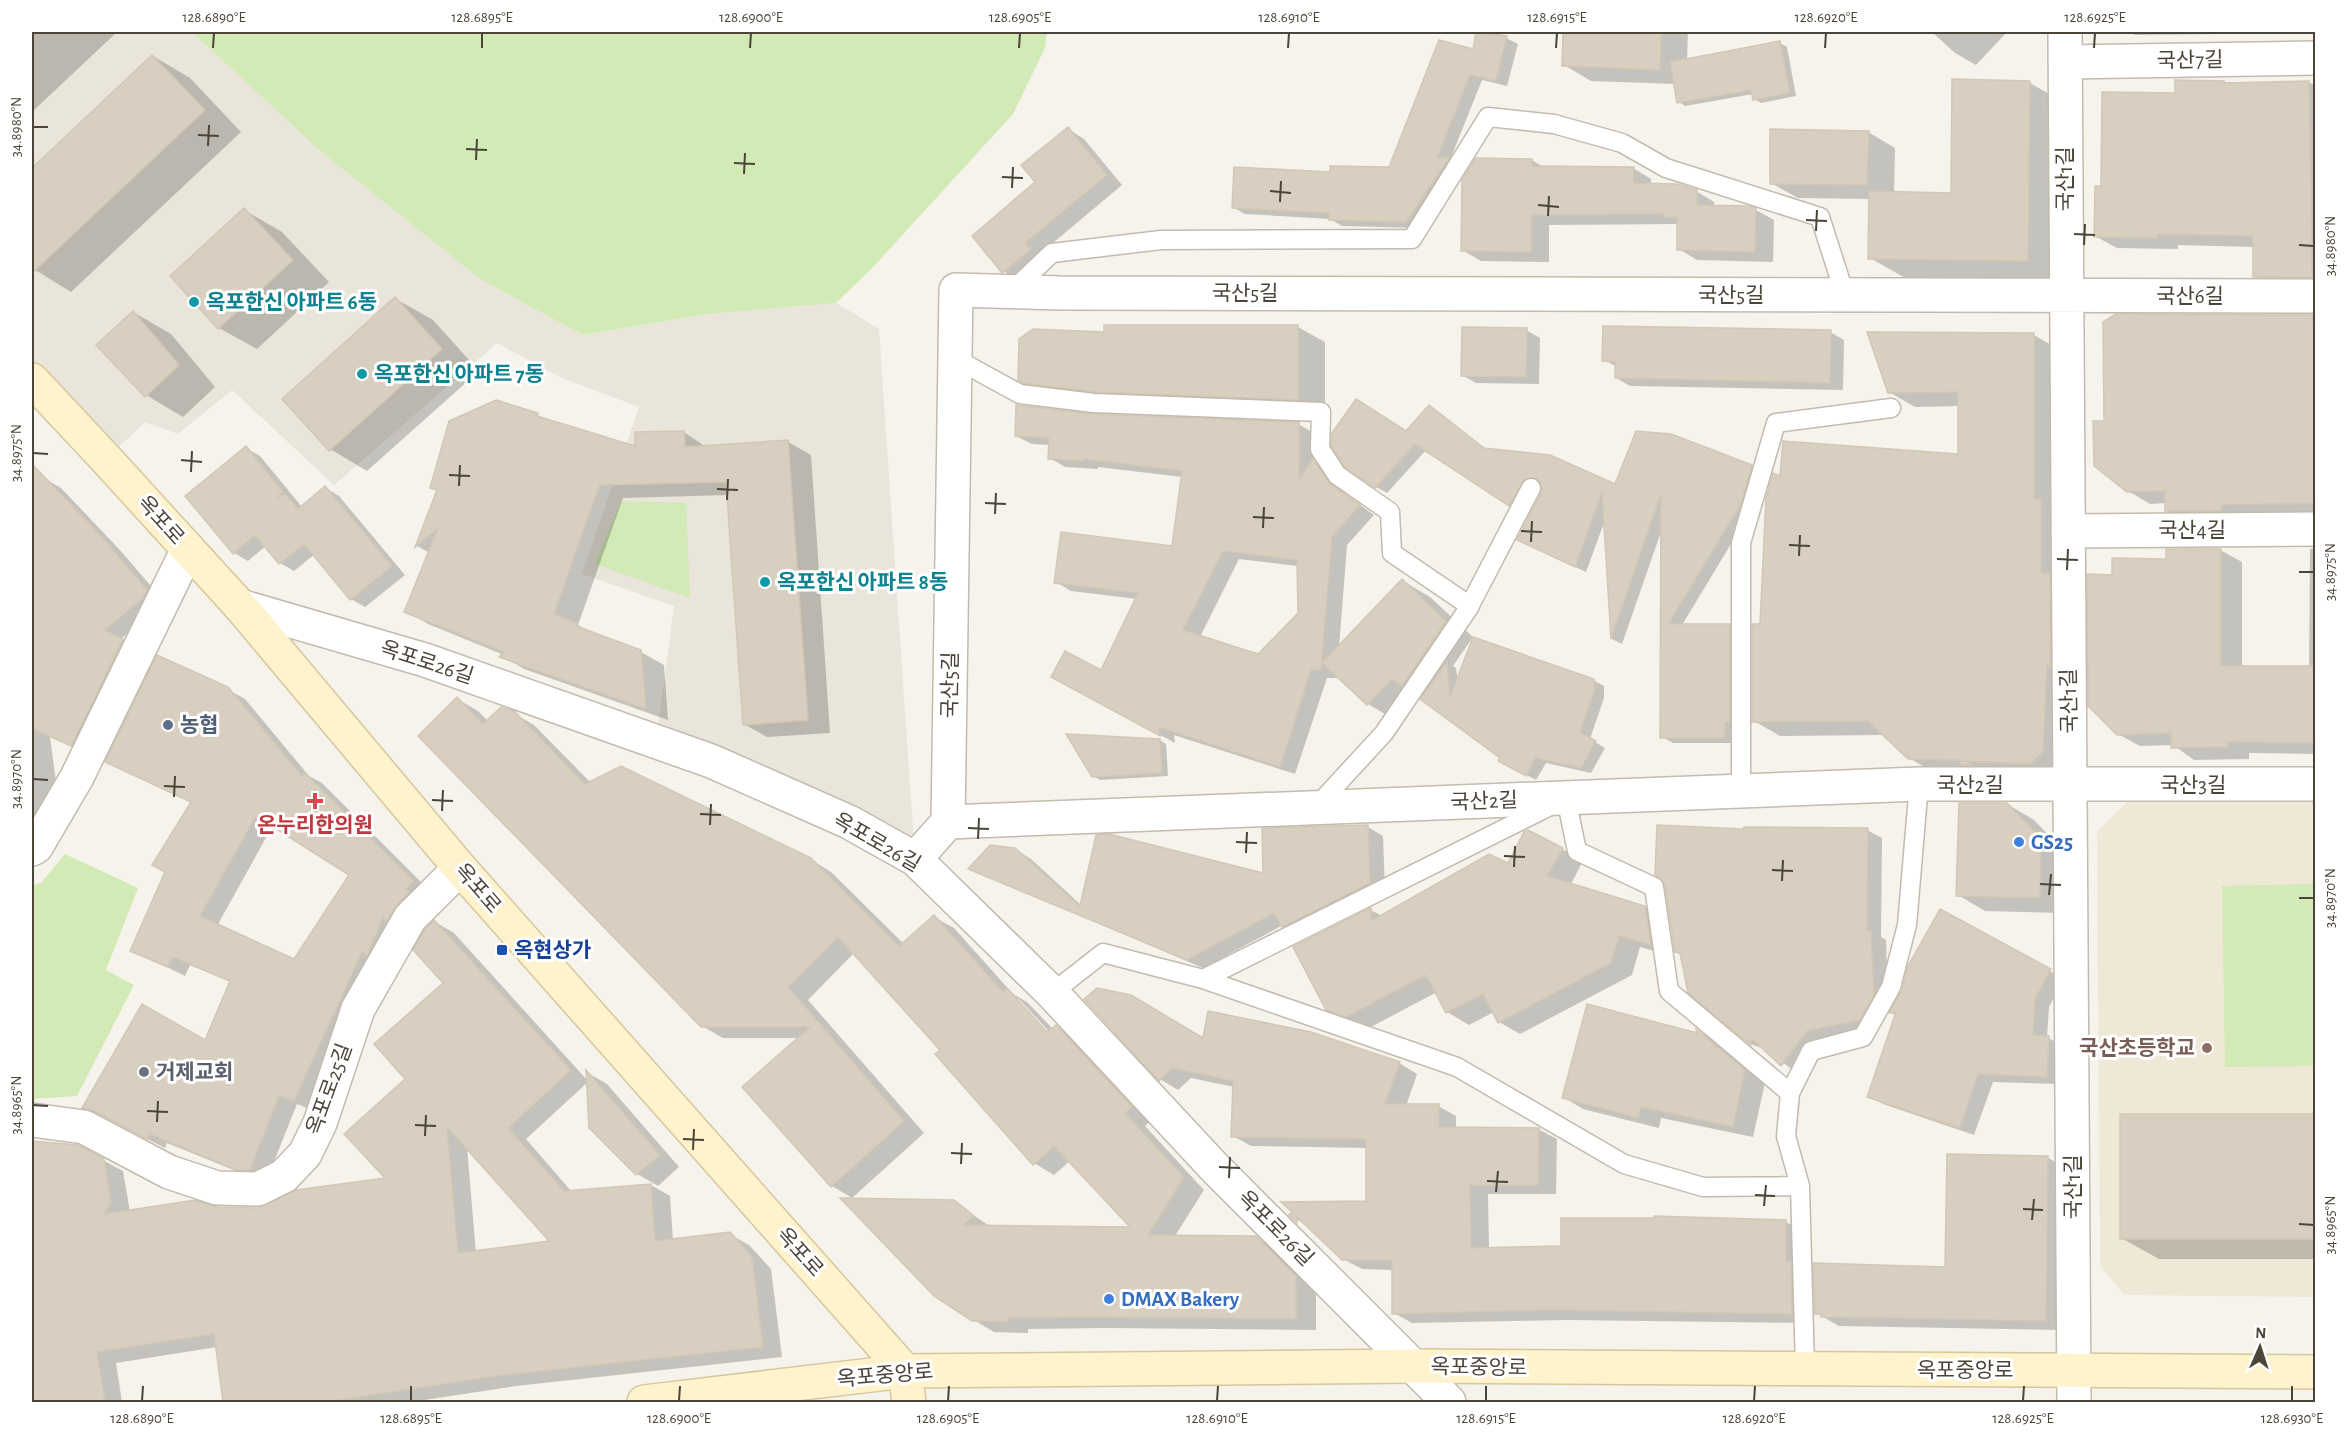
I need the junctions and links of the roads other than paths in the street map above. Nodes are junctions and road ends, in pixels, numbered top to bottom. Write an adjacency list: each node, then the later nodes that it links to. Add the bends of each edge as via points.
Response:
1 (2065, 47): 2 (street, 국산7길); 5 (street, 국산1길)
2 (2316, 58)
3 (1012, 291): 4 (street, 국산5길); 4 (lane, via 1052,253 1161,240 1412,239 1488,117 1554,124 1622,143 1666,168 1820,217); 7 (street, 국산5길, via 956,290)
4 (1845, 295): 5 (street, 국산5길)
5 (2065, 296): 6 (street, 국산6길); 12 (street, 국산1길)
6 (2316, 296)
7 (954, 357): 15 (lane, via 1020,394 1095,403 1321,412 1320,449 1337,475 1390,512 1392,553); 22 (street, 국산5길)
8 (32, 380): 13 (street, 옥포로)
9 (1891, 408): 19 (lane, via 1776,423 1741,543)
10 (1531, 488): 15 (lane)
11 (2316, 529): 12 (street, 국산4길)
12 (2067, 531): 18 (street, 국산1길)
13 (188, 549): 14 (street, 옥포로); 23 (street, via 77,777)
14 (240, 606): 24 (street, 옥포로26길, via 425,660 711,761 849,822); 25 (street, 옥포로)
15 (1470, 606): 21 (lane, via 1383,733)
16 (1919, 784): 18 (street, 국산2길); 19 (street, 국산2길); 28 (lane, via 1907,925 1891,987 1863,1037 1811,1052)
17 (2316, 784): 18 (street, 국산3길)
18 (2070, 785): 33 (street, 국산1길)
19 (1741, 791): 20 (street, 국산2길)
20 (1566, 798): 21 (street, 국산2길); 26 (lane); 28 (lane, via 1577,851 1654,887 1669,991)
21 (1315, 808): 22 (street, 국산2길)
22 (948, 822): 24 (street)
23 (32, 849)
24 (915, 859): 27 (street, 옥포로26길)
25 (460, 868): 29 (street, 옥포로25길, via 410,918 358,1009 320,1123 305,1154 284,1176 258,1189 217,1188 169,1172 84,1127); 34 (street, 옥포로)
26 (1203, 979): 27 (lane, via 1103,953); 30 (lane, via 1457,1067 1624,1164 1703,1187)
27 (1052, 993): 31 (street, 옥포로26길, via 1215,1168)
28 (1790, 1093): 30 (lane, via 1786,1136)
29 (32, 1120)
30 (1800, 1186): 32 (lane)
31 (1414, 1366): 32 (street, 옥포중앙로); 34 (street, 옥포중앙로); 38 (street, 옥포로26길)
32 (1805, 1370): 33 (street, 옥포중앙로)
33 (2074, 1370): 35 (street, 옥포중앙로); 39 (street, 국산1길)
34 (905, 1371): 36 (street, 옥포중앙로); 37 (street)
35 (2316, 1372)
36 (644, 1402)
37 (909, 1402)
38 (1449, 1402)
39 (2074, 1402)

